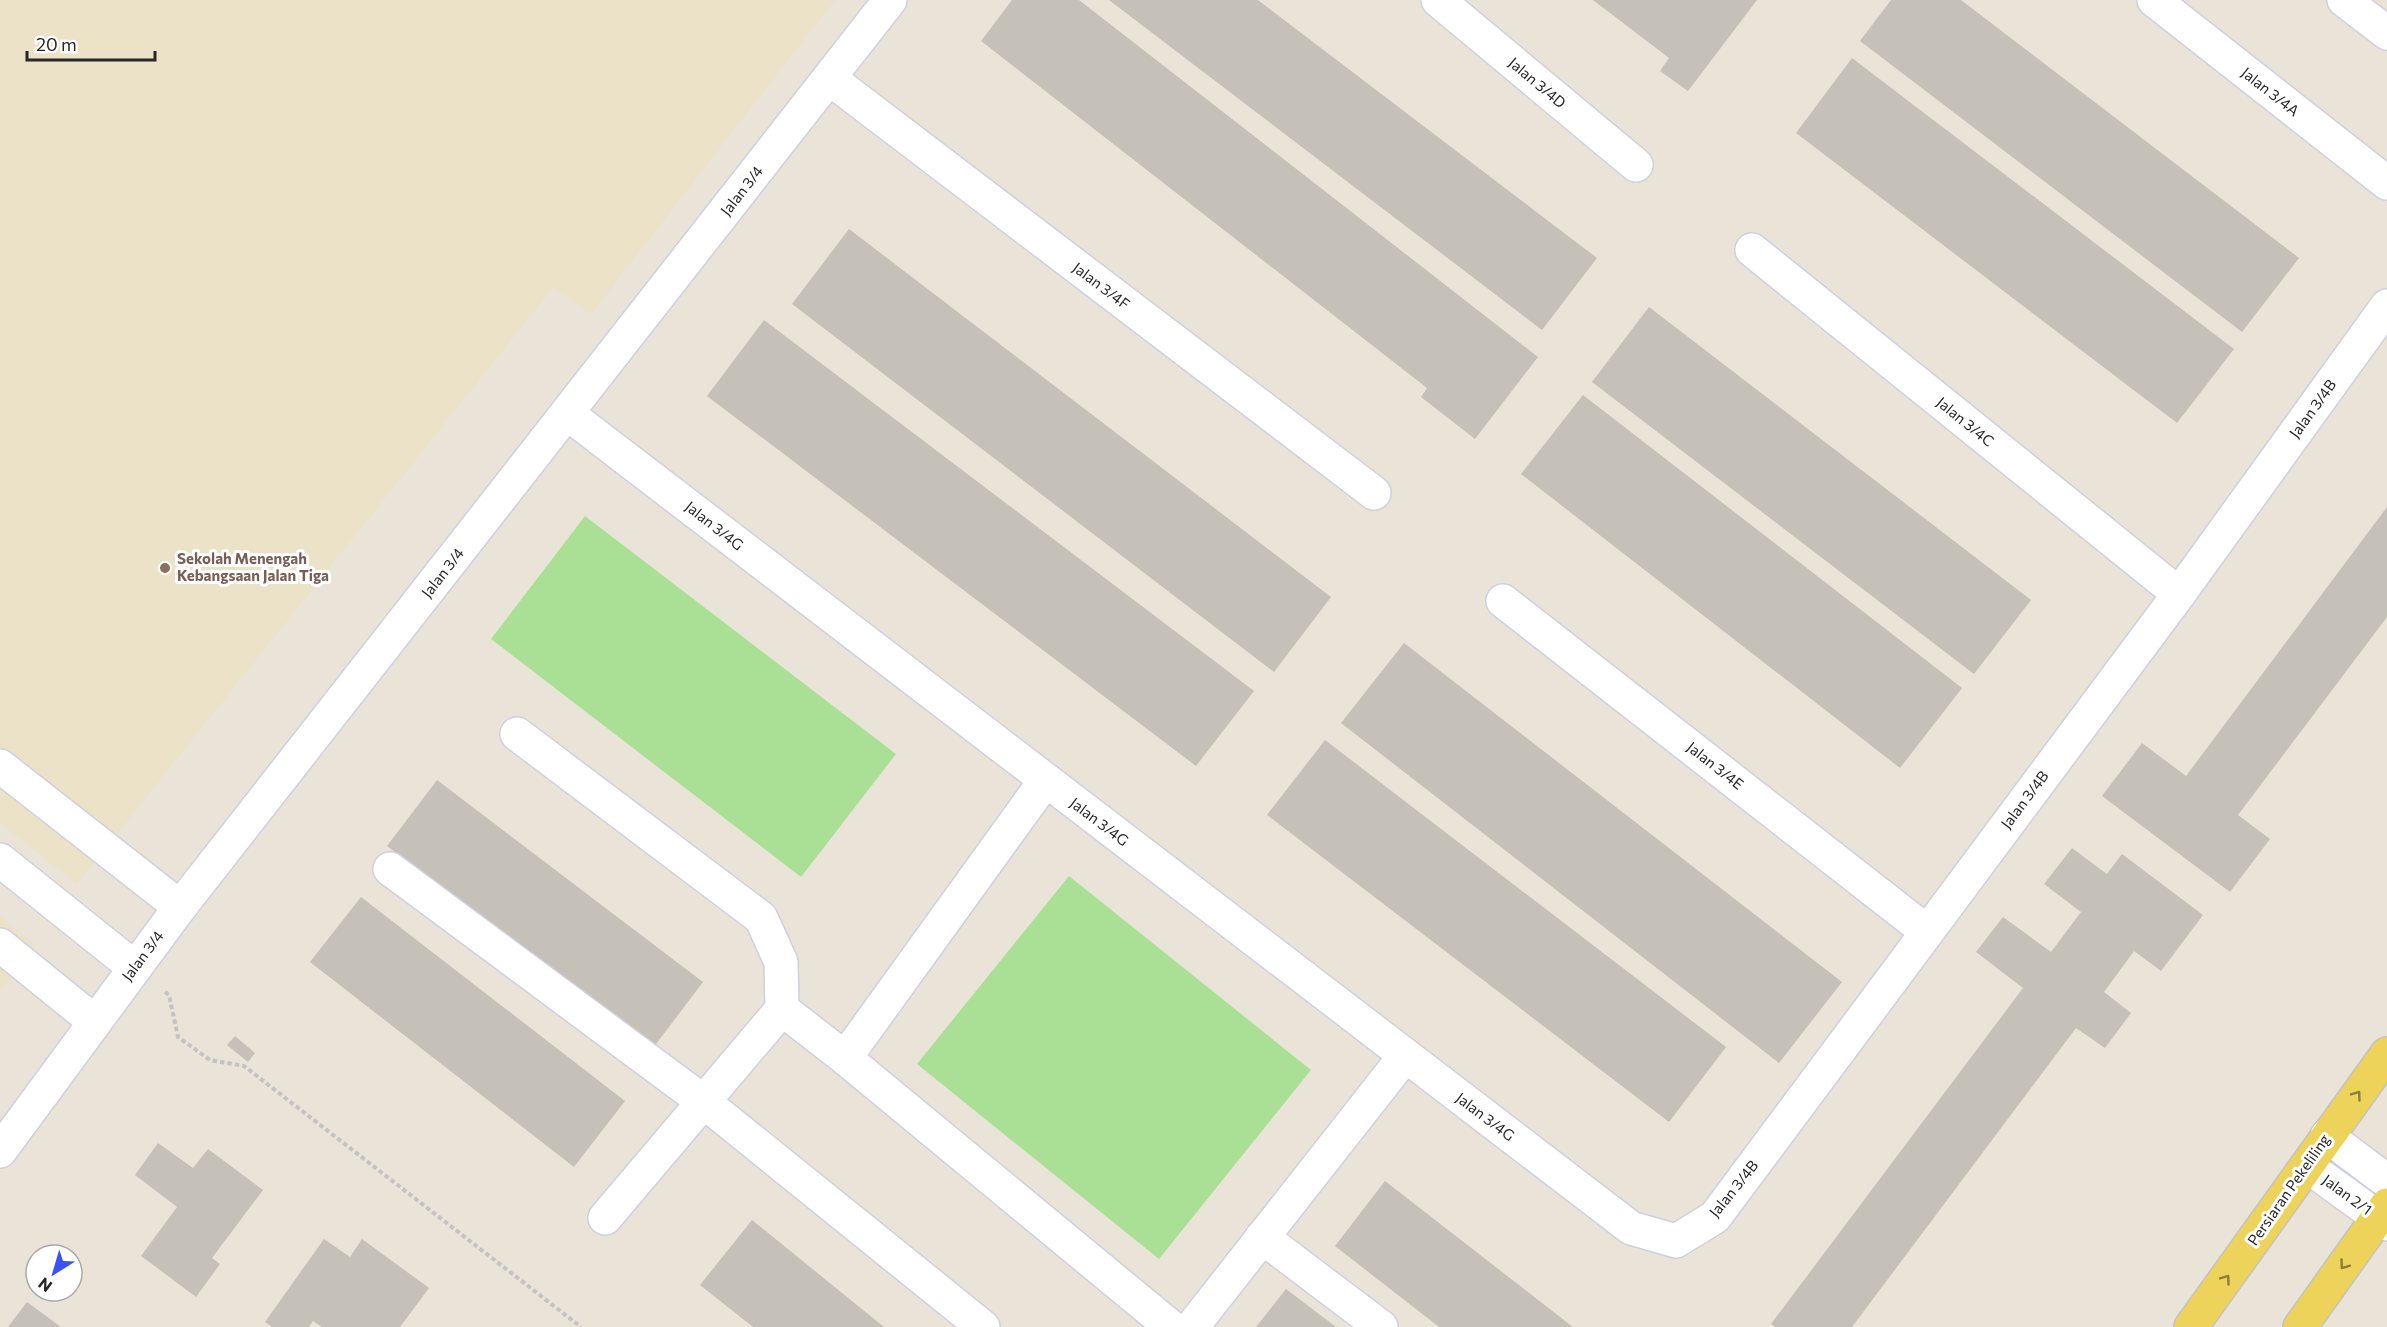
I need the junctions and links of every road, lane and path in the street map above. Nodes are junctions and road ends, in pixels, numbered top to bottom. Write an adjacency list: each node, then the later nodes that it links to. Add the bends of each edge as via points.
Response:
1 (890, 0): 6 (street, Jalan 3/4)
2 (1438, 0): 7 (street, Jalan 3/4D)
3 (2154, 0): 8 (street, Jalan 3/4A)
4 (2344, 0): 5 (street)
5 (2387, 33)
6 (829, 78): 11 (street, Jalan 3/4); 12 (street, Jalan 3/4F)
7 (1636, 165)
8 (2387, 183)
9 (1752, 250): 13 (street, Jalan 3/4C)
10 (2387, 306): 13 (street, Jalan 3/4B)
11 (568, 414): 17 (street, Jalan 3/4G); 20 (street, Jalan 3/4)
12 (1374, 493)
13 (2179, 594): 21 (street, Jalan 3/4B)
14 (1503, 601): 21 (street, Jalan 3/4E)
15 (517, 734): 24 (street, via 761,918 781,962)
16 (0, 766): 20 (street)
17 (1046, 781): 27 (street, Jalan 3/4G); 28 (street)
18 (0, 860): 23 (street)
19 (390, 869): 29 (street)
20 (180, 907): 23 (street, Jalan 3/4)
21 (1926, 931): 36 (street, Jalan 3/4B, via 1715,1217 1676,1241)
22 (0, 945): 25 (street)
23 (135, 968): 25 (street, Jalan 3/4); 38 (path, via 169,995 178,1037 210,1060 244,1066)
24 (782, 1009): 28 (street); 29 (street)
25 (95, 1022): 31 (street, Jalan 3/4)
26 (2387, 1054): 30 (main road, Persiaran Pekeliling, one-way to 26)
27 (1405, 1056): 36 (street, Jalan 3/4G); 37 (street)
28 (845, 1058): 40 (street)
29 (704, 1102): 35 (street); 39 (street)
30 (2327, 1137): 32 (main road, Persiaran Pekeliling); 33 (street)
31 (0, 1151)
32 (2307, 1166): 34 (street, Jalan 2/1); 43 (main road, Persiaran Pekeliling, one-way to 32)
33 (2387, 1181)
34 (2384, 1215): 44 (main road, one-way to 44)
35 (605, 1218)
36 (1631, 1228)
37 (1262, 1237): 41 (street); 42 (street)
38 (581, 1327)
39 (983, 1327)
40 (1171, 1327)
41 (1192, 1327)
42 (1381, 1327)
43 (2192, 1327)
44 (2300, 1327)

